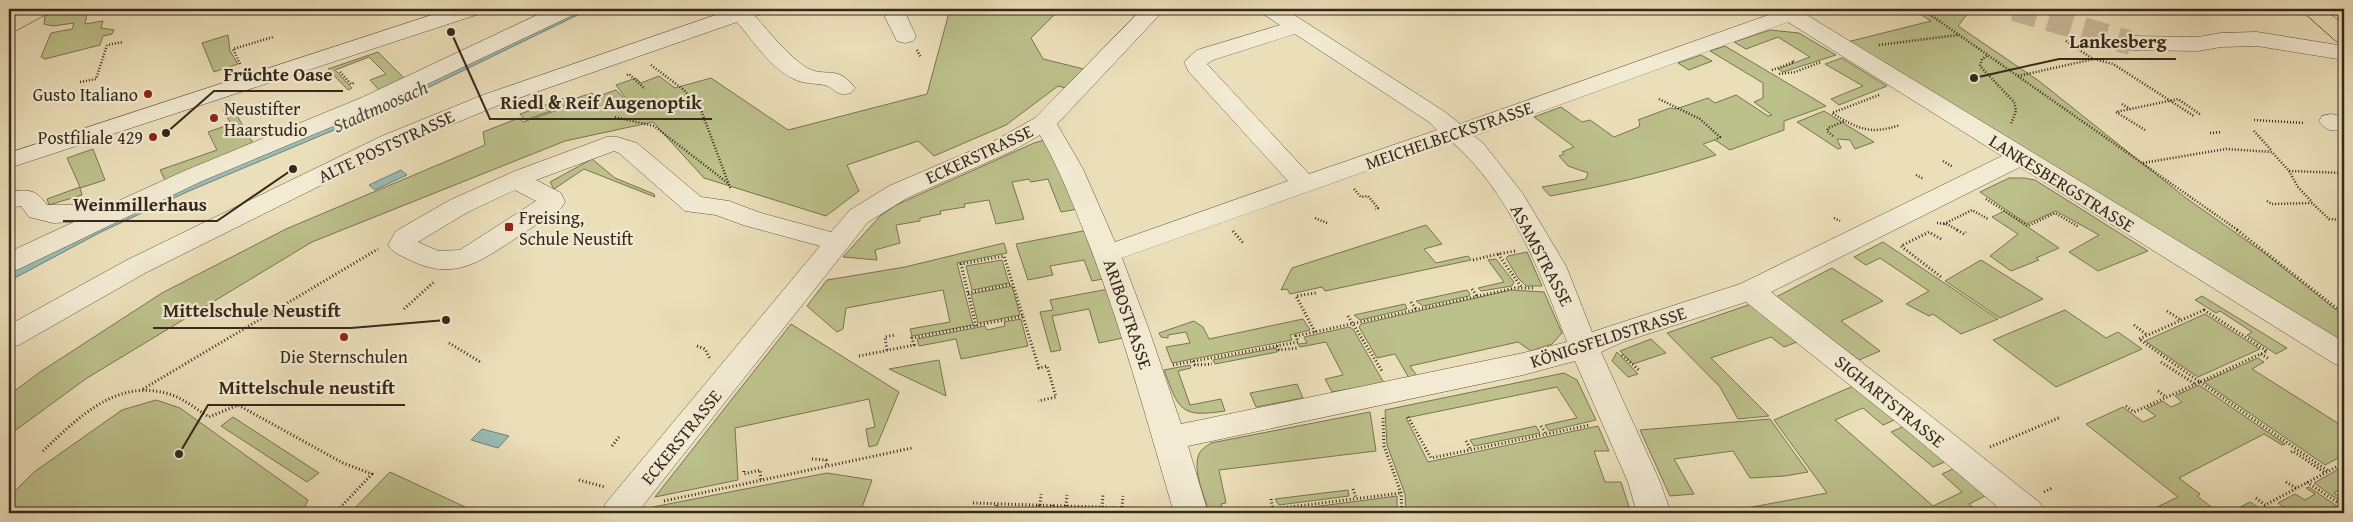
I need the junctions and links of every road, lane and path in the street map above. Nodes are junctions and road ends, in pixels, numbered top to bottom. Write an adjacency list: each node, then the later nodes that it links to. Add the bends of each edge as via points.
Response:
1 (39, 9): 11 (main road)
2 (471, 9): 66 (street)
3 (568, 9): 95 (street, via 429,76 193,176)
4 (901, 9): 15 (street, via 896,17)
5 (1154, 9): 51 (street, ECKERSTRASSE)
6 (1271, 9): 12 (street, ASAMSTRASSE)
7 (1922, 9): 13 (path)
8 (2311, 9): 16 (main road)
9 (748, 11): 37 (street, via 759,35 799,73 837,81); 117 (street, ALTE POSTSTRASSE, via 491,100 391,142 137,266)
10 (1786, 12): 20 (street, LANKESBERGSTRASSE); 56 (street, MEICHELBECKSTRASSE)
11 (9, 26)
12 (1298, 26): 56 (street, ASAMSTRASSE, via 1423,106); 73 (street, via 1206,55 1195,62 1197,68)
13 (1958, 35): 20 (path); 22 (path)
14 (273, 36): 28 (path, via 233,49)
15 (904, 36)
16 (2344, 36)
17 (2066, 41): 23 (path)
18 (122, 42): 35 (path, via 107,45 96,79)
19 (2131, 43): 21 (street, via 2198,44 2257,39)
20 (1846, 50): 61 (street, LANKESBERGSTRASSE)
21 (2344, 53)
22 (1988, 56): 34 (path); 61 (path, via 1982,59 1980,66 2016,107 2006,137)
23 (2094, 59): 27 (path); 41 (path, via 2113,64)
24 (1792, 60): 31 (path, via 1794,62)
25 (2067, 60): 27 (path)
26 (1821, 62): 33 (path)
27 (2073, 63): 34 (path)
28 (242, 66)
29 (335, 67): 36 (path, via 351,84)
30 (655, 68): 72 (path, via 693,98 701,110)
31 (1772, 70)
32 (629, 74): 38 (path)
33 (1779, 74)
34 (2018, 76): 67 (path)
35 (80, 82)
36 (354, 83)
37 (843, 88)
38 (645, 89)
39 (1876, 95): 49 (path, via 1832,113)
40 (1659, 99): 60 (path, via 1700,119 1720,137)
41 (2168, 100): 43 (path); 44 (path, via 2178,99); 45 (path)
42 (2122, 104): 43 (path)
43 (2130, 109): 54 (path, via 2116,112)
44 (2201, 115)
45 (2194, 116)
46 (2259, 116): 50 (path)
47 (615, 117): 72 (path, via 654,126)
48 (2254, 120): 50 (path)
49 (1845, 121): 53 (path, via 1876,132); 59 (path, via 1828,128)
50 (2263, 121): 52 (path)
51 (1044, 123): 89 (street, ECKERSTRASSE, via 1003,146 898,192 859,216); 91 (street, ARIBOSTRASSE, via 1069,168)
52 (2304, 123)
53 (1900, 124)
54 (2145, 130)
55 (2254, 131): 63 (path)
56 (1457, 132): 73 (street, MEICHELBECKSTRASSE); 122 (street, ASAMSTRASSE, via 1474,148 1522,212 1552,266)
57 (2222, 132): 58 (path)
58 (2210, 133)
59 (1833, 136)
60 (1715, 140)
61 (1996, 142): 65 (street, LANKESBERGSTRASSE)
62 (2190, 151): 64 (path)
63 (2272, 152): 64 (path, via 2226,148); 68 (path)
64 (2195, 154): 67 (path)
65 (2020, 157): 99 (street, KÖNIGSFELDSTRASSE); 126 (street, LANKESBERGSTRASSE)
66 (9, 161)
67 (2142, 163): 107 (path, via 2244,235)
68 (2289, 171): 69 (path); 78 (path)
69 (2344, 173)
70 (515, 180): 88 (street, via 458,206); 89 (street, via 607,144 617,144 628,148 694,205 720,207); 93 (street, via 552,199 552,202 470,256)
71 (1349, 184): 79 (path, via 1361,197 1368,196 1378,208)
72 (730, 185): 75 (path)
73 (1305, 185): 91 (street, MEICHELBECKSTRASSE)
74 (1978, 193): 85 (path, via 2028,226 2055,213)
75 (733, 198)
76 (9, 200): 80 (street, via 31,199 38,211 54,215)
77 (2267, 201): 78 (path, via 2272,204)
78 (2312, 203): 83 (path, via 2329,219)
79 (1375, 209)
80 (84, 213)
81 (1315, 218): 84 (path)
82 (1988, 219): 86 (path, via 1972,210 1945,224 1964,234)
83 (2344, 220)
84 (1327, 223)
85 (2079, 227)
86 (1966, 232)
87 (1940, 239): 96 (path, via 1929,232 1900,246)
88 (402, 242): 93 (street, via 402,245 436,262); 138 (path, via 372,252)
89 (836, 242): 177 (street, ECKERSTRASSE, via 778,317)
90 (1518, 251): 92 (path)
91 (1107, 254): 150 (street, ARIBOSTRASSE)
92 (1498, 254): 94 (path); 102 (path, via 1524,288)
93 (460, 259): 104 (path)
94 (1473, 260)
95 (9, 263)
96 (1941, 277)
97 (1012, 284): 100 (path); 100 (path, via 1004,256 961,264); 108 (path)
98 (1472, 289): 102 (path)
99 (1750, 291): 122 (street, KÖNIGSFELDSTRASSE, via 1613,335); 158 (street, SIGHARTSTRASSE)
100 (968, 293): 113 (path)
101 (1316, 293): 114 (path, via 1294,298)
102 (1477, 296): 105 (path)
103 (1411, 302): 105 (path)
104 (404, 309)
105 (1416, 309): 111 (path)
106 (2166, 311): 110 (path)
107 (2344, 314)
108 (1024, 316): 113 (path); 141 (path, via 1039,368 1047,366 1056,397)
109 (1348, 316): 111 (path)
110 (2181, 320): 116 (path); 124 (path, via 2204,310 2267,351)
111 (1353, 324): 114 (path); 136 (path)
112 (2134, 325): 116 (path)
113 (976, 326): 123 (path, via 912,338 914,345)
114 (1315, 332): 120 (path, via 1296,336 1298,342)
115 (895, 335): 123 (path, via 885,337)
116 (2147, 335): 137 (path, via 2139,339)
117 (9, 338)
118 (449, 343): 130 (path)
119 (697, 346): 131 (path, via 705,349)
120 (1278, 346): 121 (path, via 1279,350); 128 (path)
121 (1297, 348)
122 (1584, 348): 150 (street, KÖNIGSFELDSTRASSE, via 1514,366); 199 (street, ASAMSTRASSE, via 1644,482)
123 (887, 350): 125 (path)
124 (2261, 353): 127 (path); 137 (path)
125 (858, 356)
126 (2344, 356)
127 (2269, 359)
128 (1193, 361): 132 (path, via 1195,365); 134 (path)
129 (2161, 362): 137 (path)
130 (482, 363)
131 (712, 363)
132 (1212, 364)
133 (1631, 365): 135 (path)
134 (1168, 366)
135 (1640, 371)
136 (1384, 374)
137 (2197, 383): 140 (path); 162 (path)
138 (143, 390): 154 (path, via 123,391 104,398); 191 (path, via 170,394 210,417 238,406 343,463 372,474)
139 (2158, 391): 140 (path)
140 (2166, 397): 142 (path, via 2134,412)
141 (1038, 401)
142 (2126, 406)
143 (1383, 410): 169 (path, via 1384,446)
144 (1408, 417): 155 (path, via 1431,458)
145 (2061, 417): 158 (path)
146 (1590, 425): 148 (path)
147 (1540, 426): 148 (path)
148 (1546, 434): 155 (path)
149 (619, 437): 152 (path)
150 (1170, 438): 190 (street, ARIBOSTRASSE)
151 (1466, 440): 155 (path)
152 (612, 446)
153 (912, 448): 160 (path)
154 (43, 450)
155 (1471, 450)
156 (2291, 452): 162 (path)
157 (812, 459): 160 (path, via 826,460)
158 (1963, 459): 200 (street, SIGHARTSTRASSE)
159 (2344, 462): 162 (path)
160 (828, 466): 164 (path)
161 (744, 471): 164 (path, via 744,474 760,470)
162 (2326, 472): 166 (path)
163 (579, 480): 177 (path)
164 (761, 480): 178 (path)
165 (2286, 482): 167 (path)
166 (2307, 482): 167 (path); 188 (path)
167 (2296, 488): 175 (path, via 2265,505)
168 (1353, 489): 174 (path)
169 (1401, 493): 174 (path); 198 (path)
170 (1041, 494): 181 (path)
171 (1067, 495): 183 (path)
172 (1103, 495): 185 (path)
173 (1123, 496): 187 (path)
174 (1356, 498): 189 (path)
175 (2256, 498)
176 (1271, 499): 189 (path)
177 (613, 501)
178 (654, 503)
179 (973, 503): 180 (path)
180 (998, 504): 181 (path); 192 (path)
181 (1040, 505): 182 (path); 193 (path)
182 (1052, 505): 183 (path); 194 (path)
183 (1066, 506): 184 (path)
184 (1091, 506): 185 (path); 195 (path)
185 (1102, 507): 186 (path)
186 (1113, 507): 187 (path); 196 (path)
187 (1122, 507): 190 (path)
188 (2344, 507)
189 (1273, 509): 197 (path)
190 (1178, 511)
191 (335, 513)
192 (996, 513)
193 (1038, 513)
194 (1052, 513)
195 (1090, 513)
196 (1113, 513)
197 (1242, 513)
198 (1402, 513)
199 (1654, 513)
200 (2028, 513)

